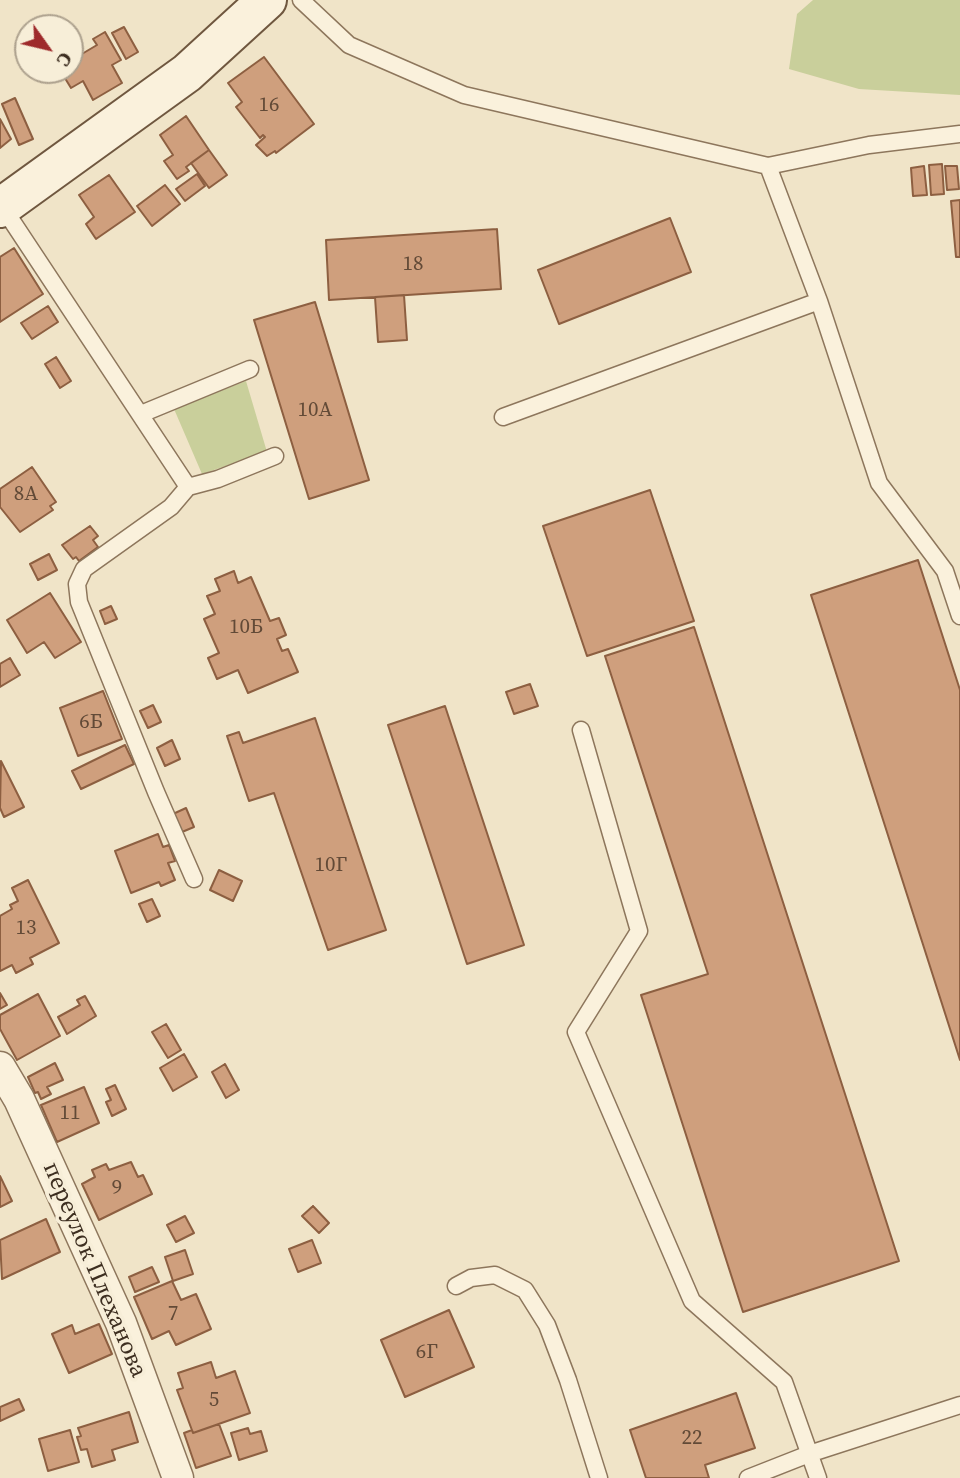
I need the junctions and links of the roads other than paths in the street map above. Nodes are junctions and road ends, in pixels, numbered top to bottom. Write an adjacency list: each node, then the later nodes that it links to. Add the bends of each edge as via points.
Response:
1 (267, 0): 5 (street, via 187,74)
2 (301, 0): 4 (lane, via 349,45 464,95)
3 (960, 134): 4 (lane, via 869,145)
4 (768, 166): 6 (lane)
5 (1, 207): 8 (lane)
6 (820, 301): 9 (lane); 12 (lane, via 879,483 945,571)
7 (250, 369): 8 (lane)
8 (141, 414): 11 (lane)
9 (503, 417)
10 (275, 456): 11 (lane)
11 (188, 487): 14 (lane, via 171,507 84,569 77,584 79,601)
12 (960, 616)
13 (581, 730): 18 (lane, via 639,932 576,1032 692,1301 784,1382)
14 (194, 879)
15 (0, 1067): 19 (street, переулок Плеханова, via 19,1099 121,1323)
16 (457, 1286): 20 (lane, via 471,1278 495,1275 524,1290 547,1325)
17 (960, 1405): 18 (lane)
18 (809, 1454): 21 (lane); 22 (lane)
19 (178, 1478)
20 (599, 1478)
21 (748, 1478)
22 (818, 1478)

